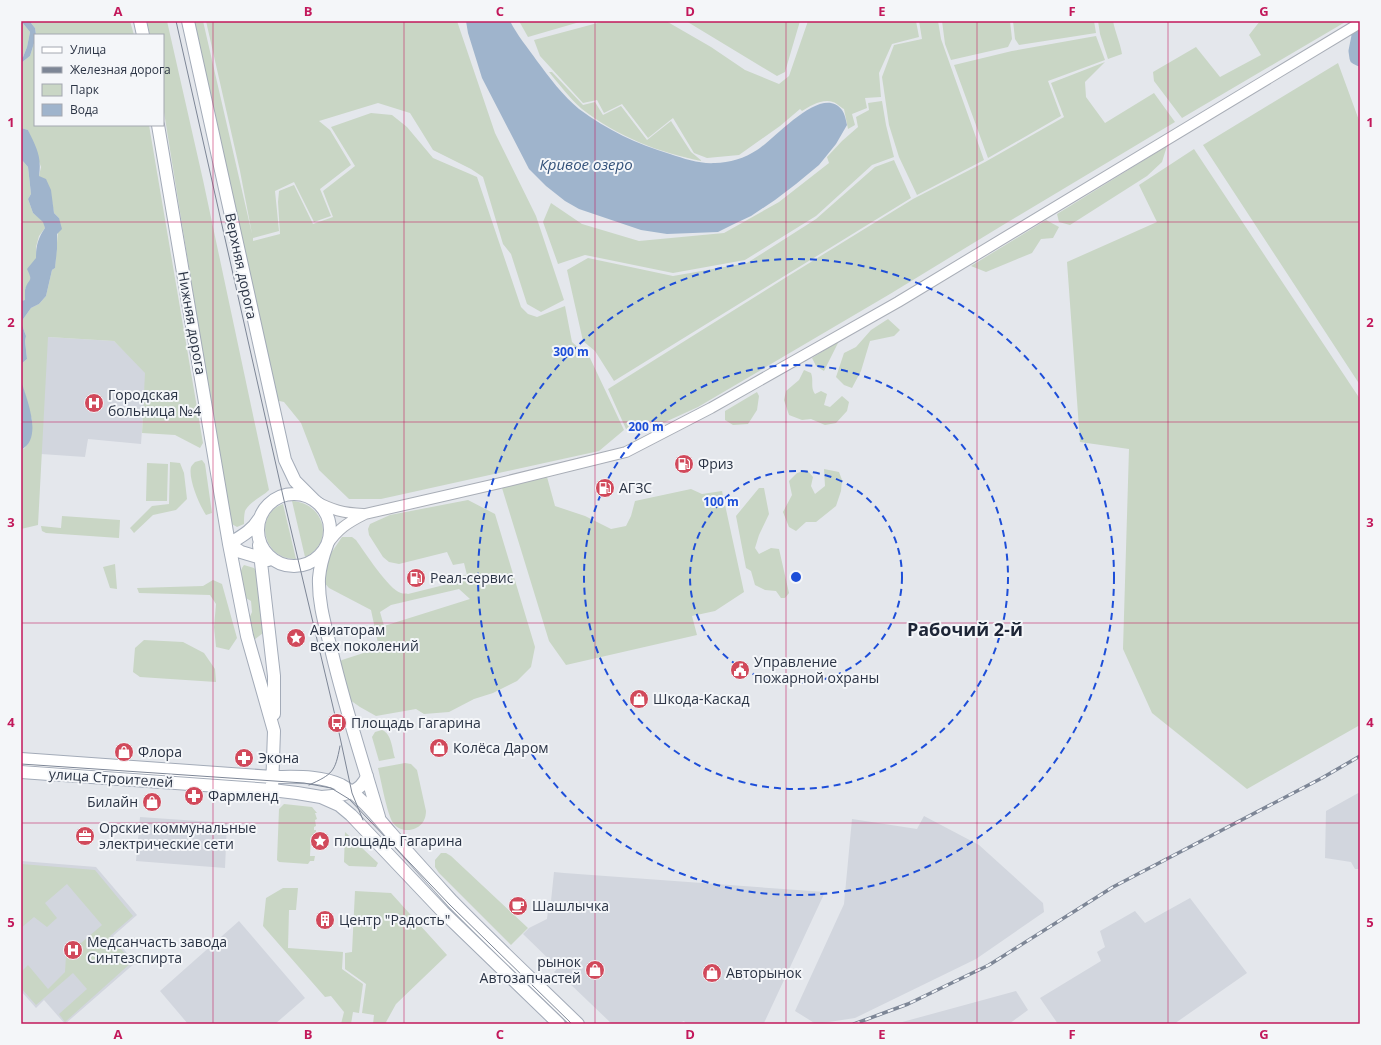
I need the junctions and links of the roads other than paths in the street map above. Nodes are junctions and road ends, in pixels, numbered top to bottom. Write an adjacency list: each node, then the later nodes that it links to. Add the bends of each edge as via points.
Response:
1 (140, 21): 4 (main road)
2 (188, 21): 6 (main road, Верхняя дорога, via 285,460 295,481)
3 (1360, 23): 7 (main road, via 898,302 711,408 626,452)
4 (143, 34)
5 (158, 126): 10 (main road, Нижняя дорога)
6 (315, 501): 7 (main road, via 336,511); 8 (main road, via 299,495 281,496 271,503); 11 (main road, via 329,522)
7 (365, 514): 11 (main road, via 347,523)
8 (260, 518): 9 (main road); 10 (main road, via 255,526)
9 (258, 536): 12 (main road); 13 (main road, via 264,550)
10 (229, 544): 12 (main road, via 241,552); 14 (main road, Нижняя дорога, via 247,636)
11 (327, 545): 13 (main road, via 319,556 306,564 289,566); 17 (main road, via 320,570 320,599 336,671)
12 (261, 558): 13 (main road); 14 (main road, via 274,676)
13 (276, 562)
14 (274, 731): 18 (main road)
15 (21, 759): 18 (main road, улица Строителей)
16 (21, 772): 19 (main road, улица Строителей)
17 (367, 776): 20 (main road, via 365,783); 22 (main road)
18 (273, 777): 19 (main road); 20 (main road, улица Строителей, via 304,776 321,779)
19 (272, 790): 21 (main road, улица Строителей)
20 (352, 793): 21 (main road); 22 (main road, улица Строителей)
21 (321, 797): 23 (main road, via 339,805 351,815 443,912)
22 (379, 818): 24 (main road, via 453,902)
23 (559, 1024)
24 (578, 1024)

